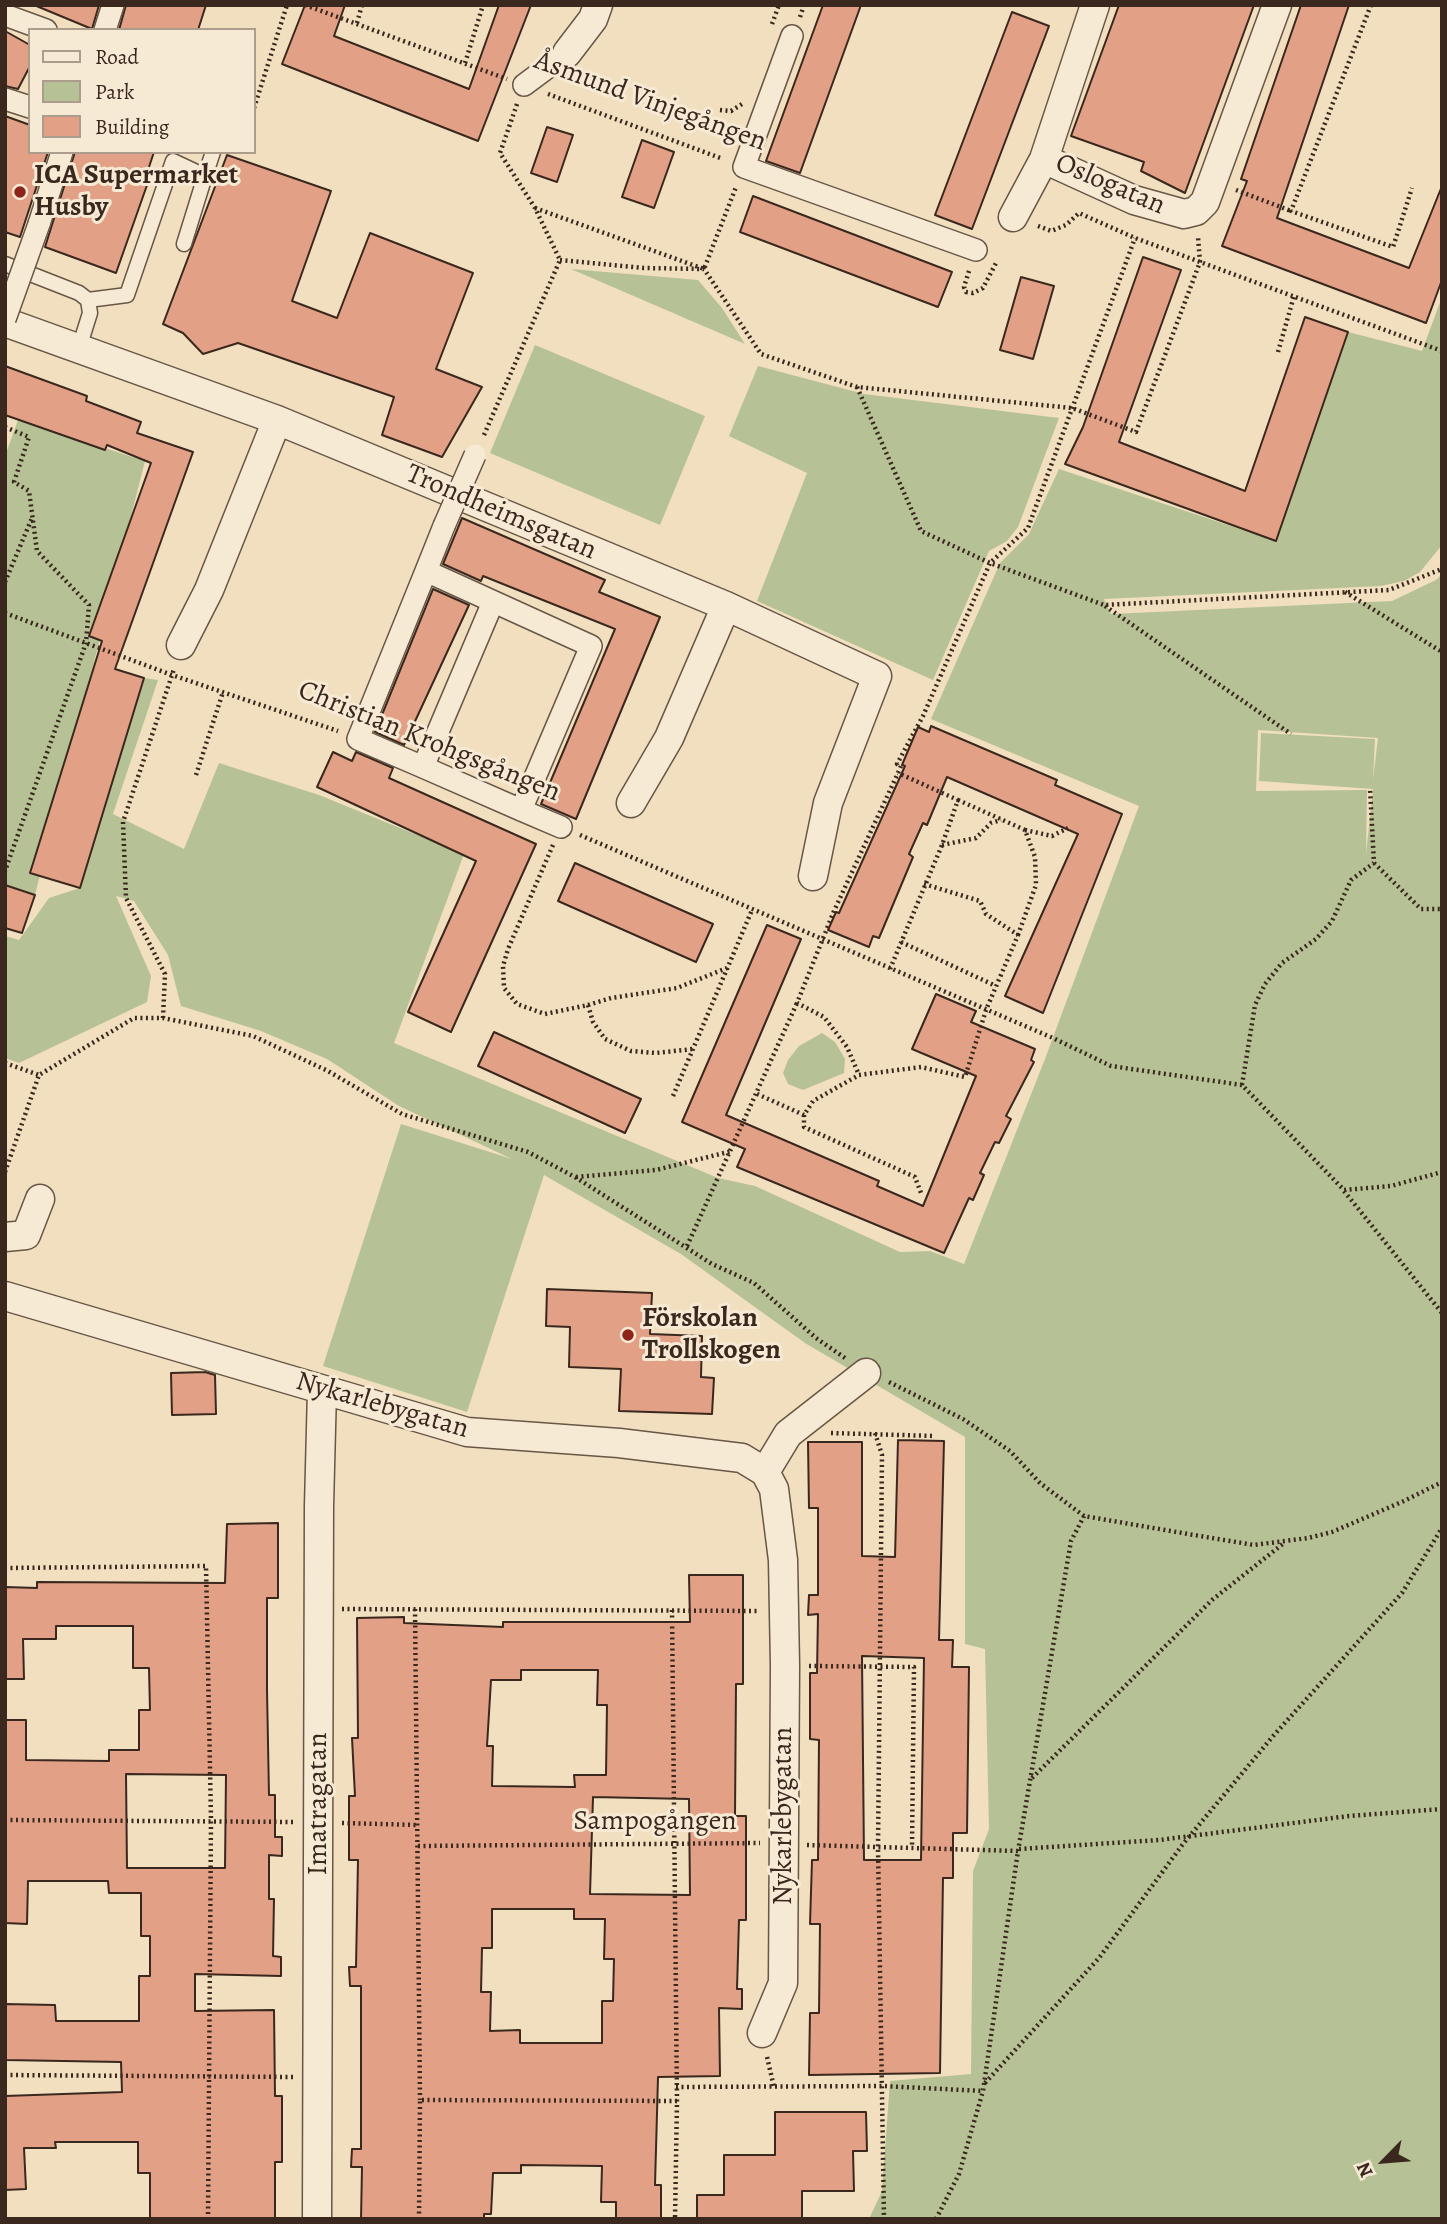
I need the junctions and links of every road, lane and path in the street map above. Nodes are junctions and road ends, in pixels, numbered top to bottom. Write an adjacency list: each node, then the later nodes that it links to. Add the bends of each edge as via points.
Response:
1 (113, 5): 13 (street)
2 (287, 5): 19 (path)
3 (305, 5): 11 (path, Åsmund Vinjegången)
4 (362, 5): 11 (path)
5 (483, 5): 16 (path)
6 (598, 5): 15 (street)
7 (1095, 5): 23 (street, Oslogatan)
8 (1276, 5): 26 (street, Oslogatan)
9 (1371, 5): 29 (path)
10 (5, 15): 12 (street)
11 (357, 23): 16 (path, Åsmund Vinjegången)
12 (41, 28)
13 (106, 28)
14 (792, 36): 24 (street)
15 (567, 53): 17 (street)
16 (465, 63): 17 (path, Åsmund Vinjegången)
17 (524, 85): 24 (path, Åsmund Vinjegången); 28 (path, via 500,153)
18 (5, 99): 20 (street)
19 (256, 102)
20 (28, 106)
21 (61, 154): 40 (street, bridge)
22 (212, 154): 25 (lane)
23 (1044, 159): 26 (street, Oslogatan, via 1134,201 1173,213 1196,211); 30 (street)
24 (744, 167): 33 (street, Åsmund Vinjegången); 37 (path)
25 (205, 176): 32 (lane); 39 (lane, via 173,161 127,295)
26 (1213, 181): 29 (path)
27 (1412, 188): 29 (path, via 1394,247)
28 (535, 208): 34 (path); 37 (path)
29 (1291, 211)
30 (1013, 217): 31 (path, via 1051,231 1079,213)
31 (1135, 238): 35 (path); 45 (path)
32 (184, 244)
33 (976, 250)
34 (560, 260): 37 (path); 48 (path)
35 (1200, 262): 38 (path); 45 (path, via 1136,432)
36 (5, 264): 39 (lane)
37 (704, 269): 44 (path, via 761,354)
38 (1294, 296): 42 (path); 43 (path)
39 (88, 300): 41 (lane, via 90,313)
40 (5, 320): 41 (street, Trondheimsgatan)
41 (79, 348): 46 (street, Trondheimsgatan)
42 (1442, 351)
43 (1278, 352)
44 (857, 387): 45 (path); 50 (path, via 921,531)
45 (1072, 408): 50 (path, via 1028,528)
46 (276, 420): 57 (street, Trondheimsgatan); 60 (street, via 209,590)
47 (5, 427): 49 (path, via 29,437 14,482 29,491)
48 (475, 455): 52 (street, bridge)
49 (32, 516): 53 (path); 59 (path, via 37,551 89,606)
50 (989, 563): 56 (path); 67 (path, via 923,716 897,764 901,766)
51 (1442, 569): 54 (path, via 1389,590)
52 (426, 571): 55 (street); 65 (street)
53 (5, 582)
54 (1345, 592): 56 (path); 61 (path)
55 (493, 602): 66 (street); 72 (street, via 592,646)
56 (1104, 605): 64 (path)
57 (726, 606): 71 (street, via 669,738); 80 (street, Trondheimsgatan, via 877,676 828,803)
58 (5, 613): 59 (path, Christian Krohgsgången)
59 (86, 643): 62 (path, Christian Krohgsgången); 79 (path)
60 (181, 645)
61 (1442, 652)
62 (172, 676): 63 (path, Christian Krohgsgången); 93 (path, via 123,822 126,898 165,974)
63 (223, 692): 65 (path, Christian Krohgsgången); 68 (path)
64 (1291, 734)
65 (358, 739): 66 (street, Christian Krohgsgången)
66 (423, 767): 72 (street, Christian Krohgsgången)
67 (898, 774): 70 (path); 85 (path)
68 (196, 775)
69 (1370, 789): 78 (path)
70 (958, 800): 73 (path); 77 (path)
71 (631, 803)
72 (521, 810): 74 (street, Christian Krohgsgången)
73 (1002, 820): 76 (path); 77 (path, via 991,823 976,838)
74 (561, 827): 83 (path, Christian Krohgsgången); 91 (path, via 508,949 504,988 517,1004 545,1014)
75 (1068, 828): 76 (path, via 1052,836)
76 (1025, 830): 84 (path, via 1035,858 1036,885)
77 (942, 845): 81 (path)
78 (1374, 863): 82 (path, via 1421,909); 98 (path, via 1351,880 1332,921 1316,939 1282,963 1265,984 1255,1005)
79 (5, 871)
80 (813, 876)
81 (925, 884): 84 (path, via 980,901 986,915); 86 (path)
82 (1442, 909)
83 (752, 910): 85 (path, Christian Krohgsgången); 87 (path)
84 (1018, 935): 89 (path)
85 (824, 941): 88 (path, Christian Krohgsgången); 90 (path)
86 (901, 942): 88 (path); 89 (path)
87 (728, 967): 91 (path, via 677,988); 94 (path)
88 (890, 969): 92 (path, Christian Krohgsgången)
89 (996, 986): 92 (path)
90 (797, 1003): 97 (path, via 824,1017 847,1047); 99 (path)
91 (589, 1005): 94 (path, via 605,1039 631,1051)
92 (986, 1010): 97 (path, via 965,1077 921,1067); 98 (path, Christian Krohgsgången, via 1111,1066)
93 (163, 1018): 96 (path, via 134,1018); 105 (path, via 253,1036 326,1070 402,1114 528,1152)
94 (693, 1049): 100 (path)
95 (5, 1063): 96 (path)
96 (39, 1075): 103 (path)
97 (859, 1075): 101 (path, via 813,1101)
98 (1242, 1085): 106 (path)
99 (757, 1094): 101 (path); 102 (path)
100 (673, 1096)
101 (804, 1115): 107 (path, via 804,1127 915,1177)
102 (732, 1151): 105 (path, via 656,1170); 110 (path)
103 (5, 1172)
104 (1442, 1172): 106 (path, via 1391,1186)
105 (575, 1177): 110 (path)
106 (1343, 1190): 112 (path)
107 (921, 1193)
108 (40, 1199): 109 (street, via 26,1235)
109 (5, 1237)
110 (687, 1246): 113 (path, via 712,1264 754,1283 816,1338)
111 (5, 1296): 114 (street, Nykarlebygatan)
112 (1442, 1313)
113 (866, 1373): 118 (street, via 788,1434); 120 (path, via 963,1419 1010,1451 1040,1483)
114 (322, 1390): 118 (street, Nykarlebygatan, via 467,1432 742,1458); 124 (street, Imatragatan)
115 (827, 1433): 116 (path)
116 (875, 1433): 117 (path); 129 (path, via 882,1455)
117 (934, 1436)
118 (765, 1472): 127 (street, Nykarlebygatan, via 774,1489)
119 (1442, 1482): 122 (path, via 1332,1532)
120 (1084, 1516): 122 (path, via 1254,1545); 130 (path, via 1071,1541)
121 (1442, 1528): 136 (path, via 1402,1593)
122 (1286, 1542): 130 (path, via 1212,1600)
123 (5, 1568): 132 (path, via 205,1566)
124 (319, 1609): 125 (path); 134 (street, Imatragatan)
125 (415, 1609): 126 (path); 135 (path)
126 (672, 1610): 127 (path); 137 (path)
127 (785, 1611): 128 (street, Nykarlebygatan)
128 (785, 1667): 129 (path); 138 (street, Nykarlebygatan)
129 (880, 1667): 140 (path); 141 (path, via 914,1667)
130 (1032, 1779): 142 (path)
131 (1442, 1810): 136 (path, Sampogången, via 1349,1816)
132 (211, 1819): 133 (path); 134 (path); 144 (path)
133 (5, 1820)
134 (319, 1823): 135 (path); 146 (street, Imatragatan)
135 (418, 1825): 139 (path)
136 (1189, 1837): 142 (path, Sampogången); 147 (path, via 1099,1958)
137 (674, 1842): 138 (path, Sampogången); 139 (path, Sampogången); 149 (path)
138 (784, 1843): 140 (path, Sampogången); 143 (street, Nykarlebygatan, via 783,1983)
139 (418, 1846): 151 (path)
140 (878, 1847): 141 (path, Sampogången); 148 (path)
141 (912, 1847): 142 (path, Sampogången)
142 (1019, 1850): 147 (path)
143 (762, 2033)
144 (209, 2074): 145 (path); 146 (path); 153 (path)
145 (5, 2075)
146 (317, 2077): 154 (street, Imatragatan)
147 (984, 2084): 150 (path)
148 (883, 2086): 149 (path); 150 (path); 157 (path)
149 (676, 2087): 152 (path)
150 (983, 2091): 158 (path, via 959,2174)
151 (420, 2100): 152 (path); 155 (path)
152 (677, 2101): 156 (path)
153 (208, 2219)
154 (317, 2219)
155 (419, 2219)
156 (675, 2219)
157 (884, 2219)
158 (936, 2219)

